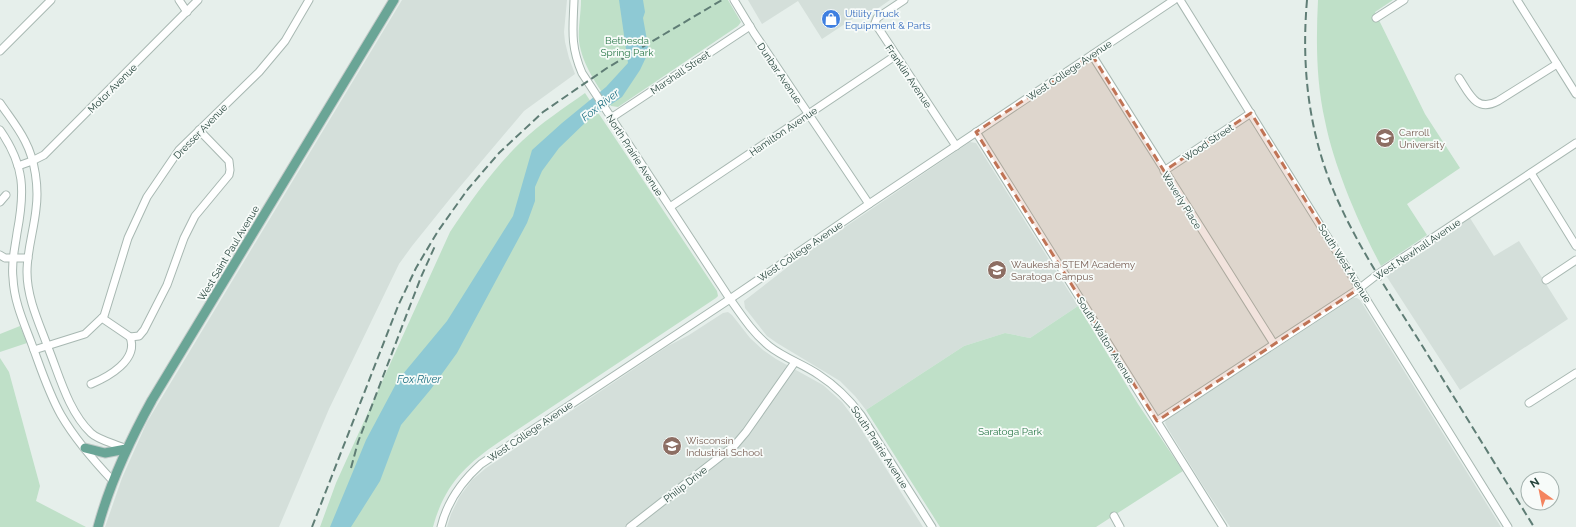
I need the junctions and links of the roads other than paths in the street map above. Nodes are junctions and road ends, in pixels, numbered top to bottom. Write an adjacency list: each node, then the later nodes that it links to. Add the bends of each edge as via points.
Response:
1 (51, 0): 16 (street)
2 (179, 0): 13 (street)
3 (198, 0): 13 (street, Motor Avenue)
4 (309, 0): 27 (street, Dresser Avenue, via 285,41 268,62)
5 (574, 0): 25 (street, North Prairie Avenue, via 574,47 582,73)
6 (734, 0): 15 (street, Dunbar Avenue)
7 (904, 0): 18 (street, Franklin Avenue, via 877,18 875,23)
8 (1174, 0): 17 (street, West College Avenue)
9 (1180, 0): 23 (street, South West Avenue)
10 (1404, 0): 14 (street)
11 (1517, 0): 19 (street)
12 (390, 1): 60 (main road, West Saint Paul Avenue, via 152,400)
13 (187, 12): 31 (street, Motor Avenue, via 51,149)
14 (1376, 18)
15 (750, 26): 24 (street, Dunbar Avenue); 25 (street, Marshall Street)
16 (0, 52)
17 (1092, 55): 28 (street, West College Avenue); 33 (street, Waverly Place)
18 (896, 56): 24 (street, Hamilton Avenue); 30 (street, Franklin Avenue)
19 (1557, 64): 20 (street, via 1498,101 1487,105 1474,101); 21 (street)
20 (1459, 78)
21 (1576, 94)
22 (0, 103): 31 (street, via 26,142)
23 (1251, 113): 33 (street, Wood Street); 45 (street, South West Avenue)
24 (808, 114): 37 (street, Dunbar Avenue); 38 (street, Hamilton Avenue)
25 (611, 118): 38 (street, North Prairie Avenue)
26 (0, 130): 32 (street, via 13,150)
27 (199, 130): 47 (street, Dresser Avenue, via 179,150 147,197 128,238); 48 (street, via 229,161 229,175 195,216 167,285 144,330 139,336)
28 (976, 132): 30 (street, West College Avenue); 56 (street, South Walton Avenue)
29 (1576, 143): 34 (street, West Newhall Avenue)
30 (956, 146): 37 (street, West College Avenue)
31 (32, 161): 32 (street, Motor Avenue); 42 (street, via 37,193)
32 (18, 166): 41 (street, via 22,201)
33 (1164, 171): 49 (street, Waverly Place)
34 (1531, 173): 39 (street); 45 (street, West Newhall Avenue)
35 (6, 195): 36 (street)
36 (0, 202)
37 (869, 204): 46 (street, West College Avenue)
38 (670, 207): 46 (street, North Prairie Avenue)
39 (1576, 246)
40 (0, 255): 41 (street)
41 (13, 258): 42 (street); 51 (street, via 15,294)
42 (28, 258): 50 (street, via 30,295)
43 (1576, 260): 44 (street)
44 (1546, 280)
45 (1360, 288): 49 (street, West Newhall Avenue); 69 (street, South West Avenue)
46 (730, 299): 52 (street, South Prairie Avenue, via 761,339); 64 (street, West College Avenue, via 481,464 460,486)
47 (102, 318): 48 (street); 50 (street, Dresser Avenue, via 85,334)
48 (130, 337): 54 (street, via 132,350 126,359 116,371)
49 (1274, 344): 56 (street, West Newhall Avenue)
50 (48, 346): 51 (street, Dresser Avenue); 57 (street, via 67,396)
51 (34, 350): 58 (street, via 53,399)
52 (795, 362): 65 (street, Philip Drive, via 735,445); 66 (street, South Prairie Avenue, via 818,374 852,402)
53 (1576, 373): 55 (street)
54 (91, 384)
55 (1529, 403)
56 (1157, 421): 68 (street, South Walton Avenue)
57 (83, 423): 58 (street); 60 (street, via 94,436)
58 (73, 431): 59 (street)
59 (85, 448): 60 (main road, via 105,453); 61 (street)
60 (126, 450): 61 (main road, West Saint Paul Avenue)
61 (113, 481): 63 (main road, West Saint Paul Avenue)
62 (1114, 516): 67 (street)
63 (98, 527)
64 (440, 527)
65 (630, 527)
66 (932, 527)
67 (1120, 527)
68 (1223, 527)
69 (1508, 527)

